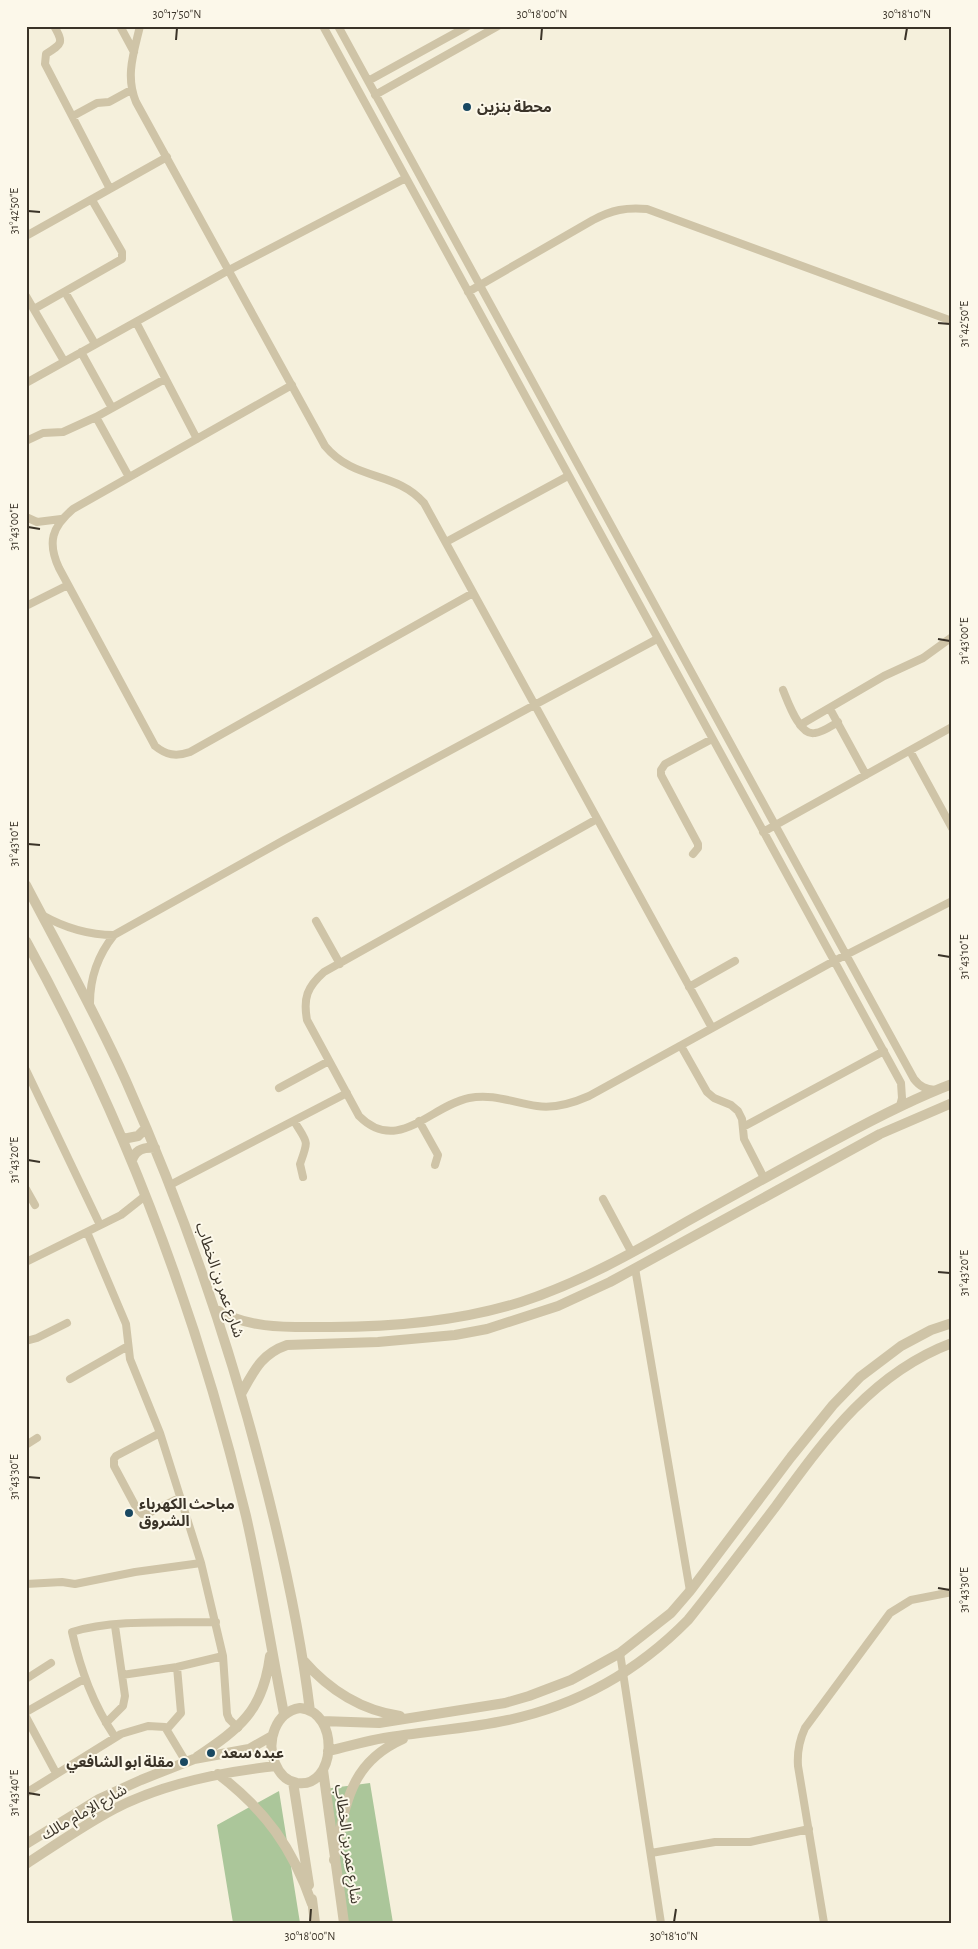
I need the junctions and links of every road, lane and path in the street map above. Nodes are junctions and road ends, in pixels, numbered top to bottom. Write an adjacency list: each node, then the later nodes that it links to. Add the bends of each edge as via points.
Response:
1 (54, 26): 12 (street, via 60,43 46,54 44,60)
2 (120, 26): 8 (street)
3 (140, 26): 8 (street)
4 (323, 26): 14 (street)
5 (338, 26): 9 (street)
6 (468, 26): 9 (street)
7 (498, 26): 11 (street)
8 (134, 52): 10 (street, via 130,70)
9 (368, 82): 11 (street)
10 (131, 90): 12 (street); 13 (street)
11 (375, 94): 19 (street)
12 (73, 116): 15 (street)
13 (167, 158): 15 (street); 18 (street)
14 (406, 178): 18 (street); 21 (street)
15 (110, 189): 16 (street)
16 (92, 200): 17 (street); 20 (street, via 123,255 119,261)
17 (26, 236)
18 (229, 270): 25 (street); 31 (street)
19 (480, 286): 21 (street); 24 (street, via 610,211 647,209); 56 (street)
20 (65, 292): 23 (street); 26 (street)
21 (468, 292): 36 (street)
22 (26, 296): 23 (street)
23 (34, 309): 28 (street)
24 (952, 321)
25 (136, 322): 26 (street); 29 (street)
26 (95, 344): 27 (street)
27 (81, 352): 28 (street); 32 (street)
28 (64, 361): 30 (street)
29 (165, 379): 32 (street); 34 (street)
30 (26, 383)
31 (292, 385): 34 (street); 40 (street, via 333,456 354,469 396,483 416,494)
32 (112, 408): 33 (street)
33 (96, 417): 35 (street, via 63,432 43,433); 37 (street)
34 (197, 439): 37 (street)
35 (26, 441)
36 (568, 476): 40 (street); 45 (street)
37 (129, 477): 39 (street, via 72,509)
38 (26, 517): 39 (street, via 37,522)
39 (61, 519): 41 (street, via 54,530 53,556)
40 (446, 542): 42 (street)
41 (68, 585): 42 (street, via 155,746 171,755 181,755 200,746); 43 (street)
42 (474, 593): 47 (street)
43 (26, 606)
44 (952, 637): 48 (street, via 923,658 884,676)
45 (657, 639): 47 (street); 52 (street)
46 (783, 690): 50 (street)
47 (534, 704): 55 (street); 64 (street)
48 (830, 709): 49 (street); 50 (street)
49 (838, 722): 50 (street, via 813,734); 54 (street)
50 (800, 725)
51 (952, 728): 53 (street)
52 (712, 739): 58 (street); 59 (street, via 666,764 661,770 698,844)
53 (910, 750): 54 (street); 57 (street)
54 (866, 775): 56 (street)
55 (597, 819): 69 (street); 70 (street)
56 (775, 826): 58 (street); 66 (street)
57 (952, 828)
58 (763, 832): 68 (street)
59 (693, 854)
60 (26, 884): 62 (street, شارع عمر بن الخطاب)
61 (952, 901): 66 (street)
62 (42, 914): 64 (street, via 58,924 80,931); 71 (street, شارع عمر بن الخطاب)
63 (316, 921): 69 (street)
64 (114, 935): 71 (street, via 95,967 90,985)
65 (26, 941): 87 (street, via 90,1064)
66 (846, 955): 68 (street); 79 (street, via 914,1079 926,1089)
67 (735, 960): 70 (street)
68 (834, 961): 72 (street); 74 (street)
69 (340, 964): 75 (street, via 314,981 304,1007 307,1020)
70 (689, 987): 72 (street)
71 (90, 1004): 86 (street, شارع عمر بن الخطاب)
72 (712, 1028): 73 (street)
73 (681, 1046): 84 (street, via 575,1102 537,1106 478,1096); 85 (street, via 707,1092 732,1105 742,1119)
74 (884, 1051): 82 (street, via 902,1083); 85 (street)
75 (329, 1061): 78 (street); 80 (street)
76 (26, 1070): 100 (street)
77 (952, 1084): 79 (street)
78 (279, 1088)
79 (935, 1090): 82 (street)
80 (347, 1094): 83 (street); 84 (street, via 359,1116 378,1130 401,1130)
81 (952, 1103): 92 (street, via 880,1134)
82 (900, 1106): 89 (street)
83 (294, 1121): 93 (street, via 306,1144 300,1164); 95 (street)
84 (419, 1121): 91 (street, via 438,1155)
85 (743, 1127): 94 (street, via 744,1139)
86 (146, 1128): 87 (street, via 138,1136); 88 (street, شارع عمر بن الخطاب)
87 (123, 1139): 90 (street)
88 (155, 1148): 90 (street, via 139,1150); 95 (street, شارع عمر بن الخطاب)
89 (803, 1157): 92 (street); 94 (street)
90 (132, 1160): 97 (street)
91 (435, 1165)
92 (812, 1171): 104 (street)
93 (303, 1177)
94 (764, 1178): 102 (street)
95 (170, 1185): 106 (street, شارع عمر بن الخطاب)
96 (26, 1189): 99 (street)
97 (145, 1196): 100 (street); 125 (street, via 189,1315 217,1406 246,1516)
98 (603, 1199): 102 (street)
99 (35, 1206)
100 (100, 1225): 101 (street)
101 (87, 1232): 103 (street); 112 (street, via 126,1324)
102 (632, 1253): 105 (street, via 562,1287)
103 (26, 1262)
104 (634, 1268): 107 (street, via 584,1295); 121 (street)
105 (521, 1302): 106 (street, via 462,1316 362,1327 251,1324); 107 (street)
106 (215, 1309): 114 (street, شارع عمر بن الخطاب)
107 (526, 1317): 114 (street, via 455,1335 287,1345 275,1349 255,1368)
108 (67, 1323): 110 (street)
109 (952, 1323): 121 (street, via 924,1334 885,1357 860,1377 833,1405)
110 (26, 1341)
111 (952, 1343): 131 (street, via 914,1360 870,1392 846,1416 688,1620 666,1642)
112 (128, 1346): 113 (street); 115 (street, via 130,1360)
113 (70, 1379)
114 (241, 1394): 128 (street, شارع عمر بن الخطاب, via 282,1553)
115 (160, 1433): 118 (street); 118 (street, via 116,1456 114,1466 142,1514)
116 (37, 1438): 117 (street)
117 (26, 1444)
118 (179, 1498): 119 (street)
119 (201, 1563): 120 (street, via 72,1584); 123 (street)
120 (26, 1584)
121 (690, 1592): 126 (street, via 671,1613)
122 (952, 1592): 157 (street, via 912,1600 890,1614 805,1728 798,1756)
123 (216, 1622): 124 (street); 127 (street)
124 (115, 1626): 132 (street); 134 (street, via 72,1632)
125 (271, 1647): 139 (street); 144 (street, via 260,1694)
126 (620, 1653): 131 (street); 135 (street, via 571,1680)
127 (223, 1656): 130 (street); 144 (street, via 227,1714)
128 (303, 1660): 137 (street, شارع عمر بن الخطاب); 141 (street, via 327,1684 350,1700)
129 (51, 1664): 133 (street)
130 (177, 1667): 132 (street); 145 (street, via 181,1713)
131 (623, 1674): 136 (street); 159 (street)
132 (122, 1675): 143 (street, via 125,1701)
133 (26, 1679)
134 (84, 1679): 138 (street); 143 (street)
135 (549, 1688): 136 (street); 141 (street, via 503,1704)
136 (555, 1706): 146 (street, via 509,1720)
137 (310, 1711): 139 (street, via 294,1709); 142 (street)
138 (26, 1712)
139 (284, 1714): 147 (street)
140 (26, 1717): 153 (street)
141 (408, 1718): 142 (street, via 379,1723)
142 (322, 1721): 149 (street)
143 (106, 1723): 148 (street)
144 (238, 1728): 150 (street)
145 (167, 1729): 148 (street, via 148,1726); 150 (street)
146 (427, 1733): 149 (street); 160 (street, via 407,1737 371,1758 350,1795)
147 (272, 1736): 150 (street, شارع الإمام مالك, via 249,1749); 151 (street)
148 (115, 1737): 153 (street)
149 (328, 1750): 152 (street)
150 (190, 1761): 158 (street, شارع الإمام مالك, via 113,1792)
151 (276, 1766): 154 (street, شارع الإمام مالك); 155 (street)
152 (323, 1770): 155 (street, via 309,1782); 160 (street, شارع عمر بن الخطاب)
153 (56, 1773): 156 (street)
154 (218, 1774): 161 (street, شارع الإمام مالك, via 128,1803); 162 (street, via 269,1822 295,1861)
155 (293, 1782): 162 (street)
156 (26, 1792)
157 (809, 1828): 159 (street, via 750,1842 715,1842); 166 (street)
158 (26, 1844)
159 (651, 1853): 165 (street)
160 (334, 1860): 164 (street, شارع عمر بن الخطاب)
161 (26, 1864)
162 (312, 1904): 163 (street)
163 (315, 1923)
164 (344, 1923)
165 (661, 1923)
166 (824, 1923)

